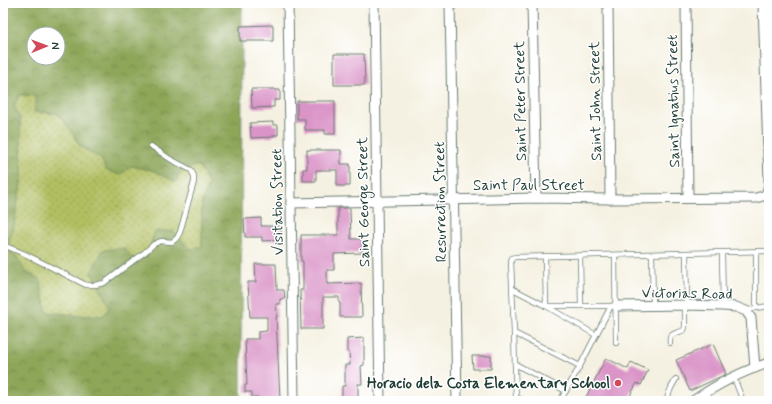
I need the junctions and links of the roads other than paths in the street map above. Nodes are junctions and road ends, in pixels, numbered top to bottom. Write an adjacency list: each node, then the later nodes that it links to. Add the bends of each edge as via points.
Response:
1 (288, 3): 16 (street, Visitation Street)
2 (374, 3): 15 (street, Saint George Street)
3 (450, 3): 14 (street, Resurrection Street)
4 (532, 3): 11 (street, Saint Peter Street)
5 (608, 3): 13 (street, Saint John Street)
6 (686, 3): 12 (street, Saint Ignatius Street)
7 (763, 3): 9 (street)
8 (151, 146): 17 (lane, via 191,170 194,176 180,232 172,242 161,241 154,244 104,283 94,285 86,285)
9 (769, 181)
10 (769, 185): 12 (street, Saint Paul Street, via 766,195 756,198)
11 (536, 198): 13 (street, Saint Paul Street); 14 (street, Saint Paul Street)
12 (688, 198): 13 (street, Saint Paul Street)
13 (610, 199)
14 (454, 200): 15 (street, Saint Paul Street); 51 (street, Resurrection Street)
15 (377, 201): 16 (street, Saint Paul Street); 50 (street, Saint George Street)
16 (291, 203): 49 (street, Visitation Street)
17 (3, 245)
18 (769, 251): 19 (lane)
19 (756, 252): 20 (lane); 34 (lane)
20 (722, 253): 22 (lane); 32 (lane)
21 (652, 254): 22 (lane); 23 (lane); 31 (lane)
22 (686, 254): 27 (lane)
23 (615, 255): 24 (lane); 30 (lane)
24 (580, 256): 25 (lane); 29 (lane)
25 (545, 257): 26 (lane, via 512,258); 28 (lane)
26 (513, 289): 28 (lane); 36 (lane)
27 (686, 305): 31 (street, Victorias Road); 32 (street, Victorias Road); 39 (lane, via 684,330 670,336)
28 (546, 306): 29 (lane); 37 (lane)
29 (581, 306): 30 (lane)
30 (613, 306): 31 (street, Victorias Road); 37 (lane); 38 (lane)
31 (653, 306)
32 (723, 306): 35 (street, Victorias Road)
33 (769, 306): 34 (lane)
34 (756, 308): 35 (lane)
35 (746, 310): 43 (street, Victorias Road, via 751,318)
36 (514, 333): 40 (lane); 42 (lane)
37 (596, 335): 42 (lane)
38 (616, 343)
39 (670, 343)
40 (515, 364): 46 (lane); 48 (lane)
41 (769, 365): 43 (street)
42 (580, 366): 46 (lane)
43 (754, 368): 44 (street)
44 (734, 378): 47 (street); 56 (lane)
45 (676, 379): 54 (lane)
46 (566, 391): 53 (lane)
47 (704, 398): 55 (street)
48 (516, 399): 52 (lane)
49 (294, 401)
50 (380, 401)
51 (457, 401)
52 (524, 401)
53 (560, 401)
54 (666, 401)
55 (693, 401)
56 (743, 401)

